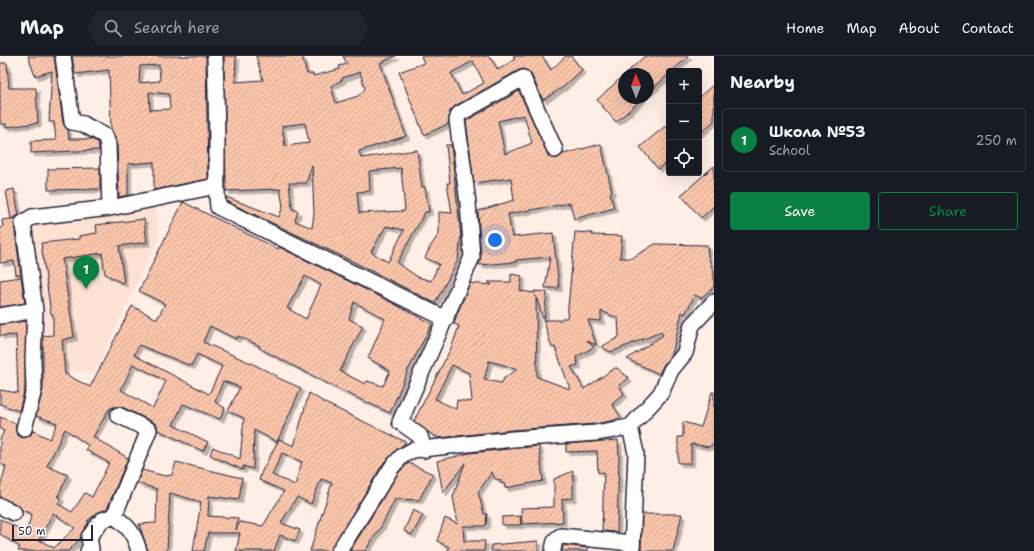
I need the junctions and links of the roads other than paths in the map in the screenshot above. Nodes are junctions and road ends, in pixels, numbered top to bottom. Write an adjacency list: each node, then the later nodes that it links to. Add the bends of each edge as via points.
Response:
1 (63, 56): 5 (street, via 72,122 83,124 105,136 108,144)
2 (215, 56): 4 (street, via 218,169)
3 (554, 150): 9 (street, via 523,78 459,114 457,120 472,257)
4 (216, 186): 5 (street); 9 (street, via 218,207)
5 (110, 208): 7 (street, via 32,217 23,223)
6 (714, 302): 11 (street, via 692,325 685,352 671,370 661,393)
7 (35, 310): 8 (street); 12 (street, via 34,389)
8 (0, 316)
9 (446, 319): 13 (street, via 400,422 420,436)
10 (118, 415): 16 (street, via 149,430)
11 (630, 427): 13 (street, via 596,433 513,439); 17 (street, via 636,453)
12 (24, 429)
13 (424, 450): 20 (street, via 413,450 402,456 392,467)
14 (0, 506): 15 (street)
15 (14, 513)
16 (114, 516): 18 (street, via 102,520 89,537); 19 (street, via 135,536)
17 (632, 547): 21 (street, via 561,536 554,543)
18 (88, 551)
19 (139, 551)
20 (340, 551)
21 (553, 551)

